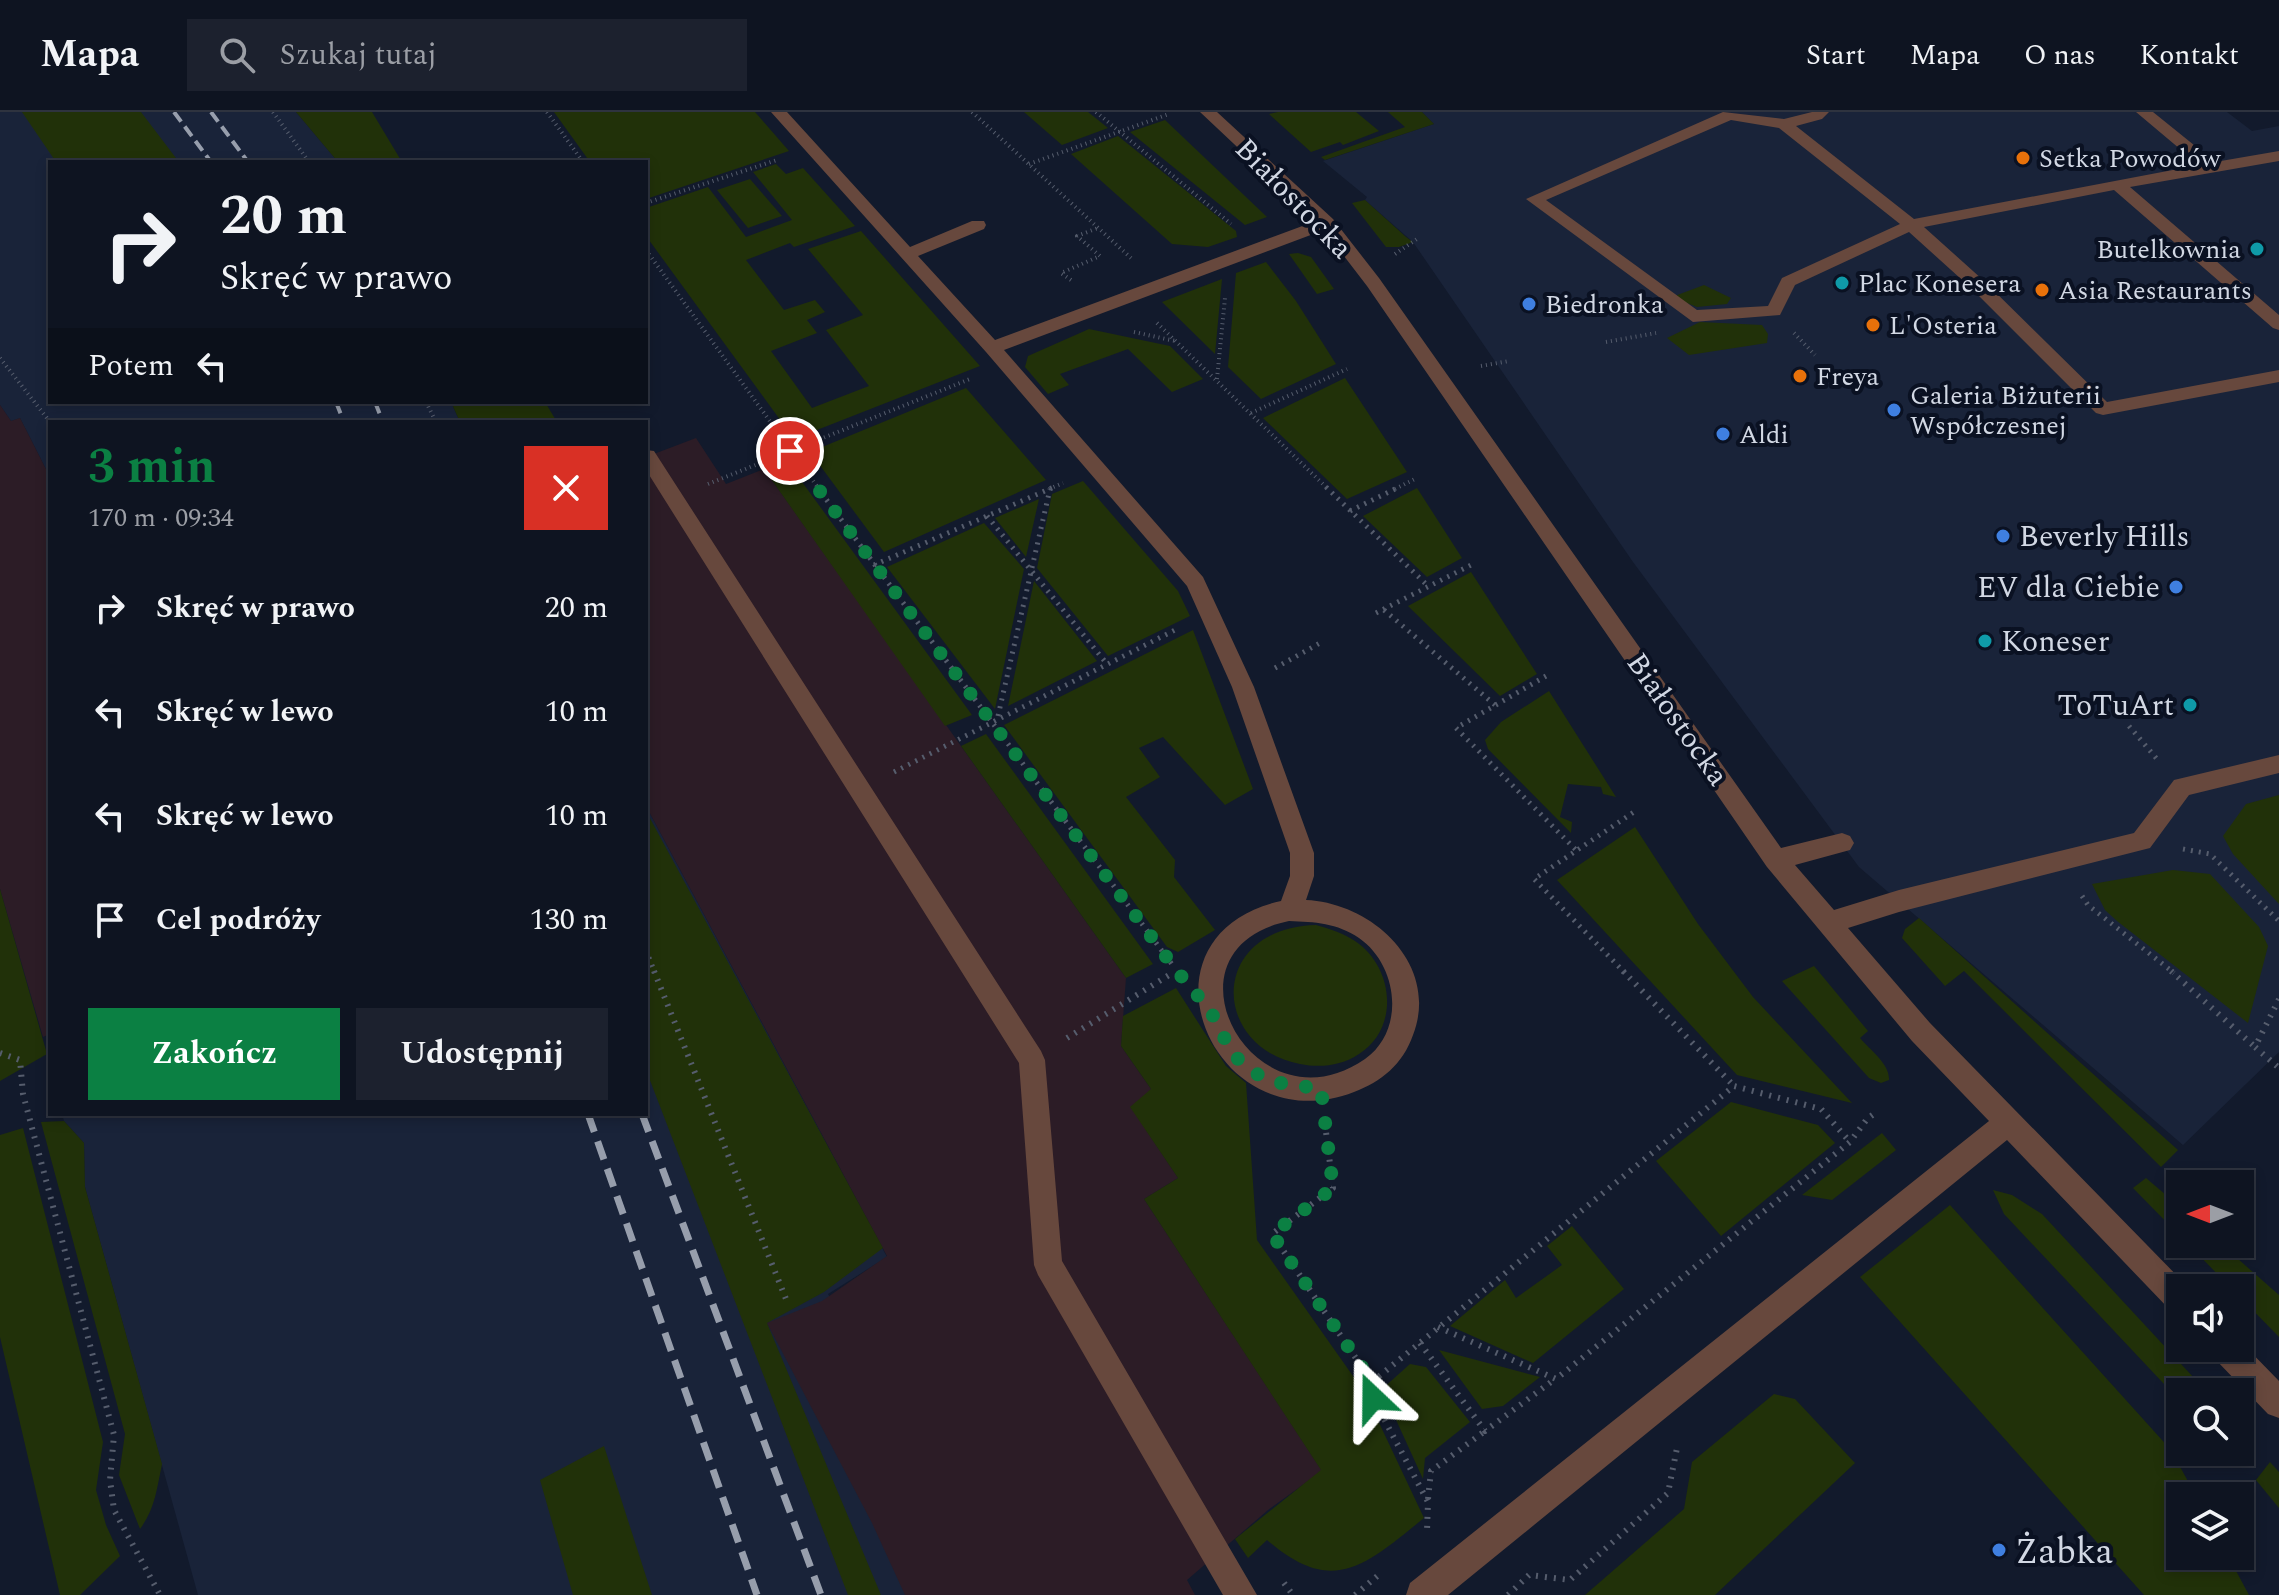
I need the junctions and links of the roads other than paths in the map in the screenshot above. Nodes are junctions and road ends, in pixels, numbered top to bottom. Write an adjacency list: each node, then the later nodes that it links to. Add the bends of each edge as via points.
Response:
1 (779, 112): 13 (street)
2 (1208, 112): 10 (street, Białostocka)
3 (1821, 112): 6 (street)
4 (2144, 112): 8 (street)
5 (1727, 114): 6 (street); 12 (street, via 1534,199 1693,316 1774,311 1788,282)
6 (1784, 124): 12 (street)
7 (2279, 156): 8 (street)
8 (2212, 168): 9 (street)
9 (2117, 184): 12 (street); 14 (street)
10 (1327, 223): 15 (street); 20 (street, Białostocka)
11 (978, 225): 13 (street)
12 (1911, 225): 16 (street, via 2103,409)
13 (908, 254): 15 (street)
14 (2279, 324)
15 (992, 348): 21 (street, via 1196,582 1243,687 1302,853 1301,887)
16 (2279, 376)
17 (648, 458): 27 (street, via 1032,1060 1048,1265)
18 (2279, 764): 22 (street, via 2182,787 2142,841)
19 (1842, 843): 20 (street)
20 (1776, 860): 22 (street, Białostocka)
21 (1289, 910): 21 (street, via 1258,918 1233,936 1209,979 1210,1010 1233,1055 1261,1077 1288,1085 1337,1088 1375,1070 1395,1045 1405,1018 1404,987 1377,938 1330,913)
22 (1828, 923): 23 (street, Białostocka, via 1921,1032)
23 (2009, 1122): 24 (street, Białostocka); 28 (street)
24 (2166, 1285)
25 (2239, 1362): 26 (street)
26 (2279, 1403)
27 (1241, 1595)
28 (1422, 1595)

